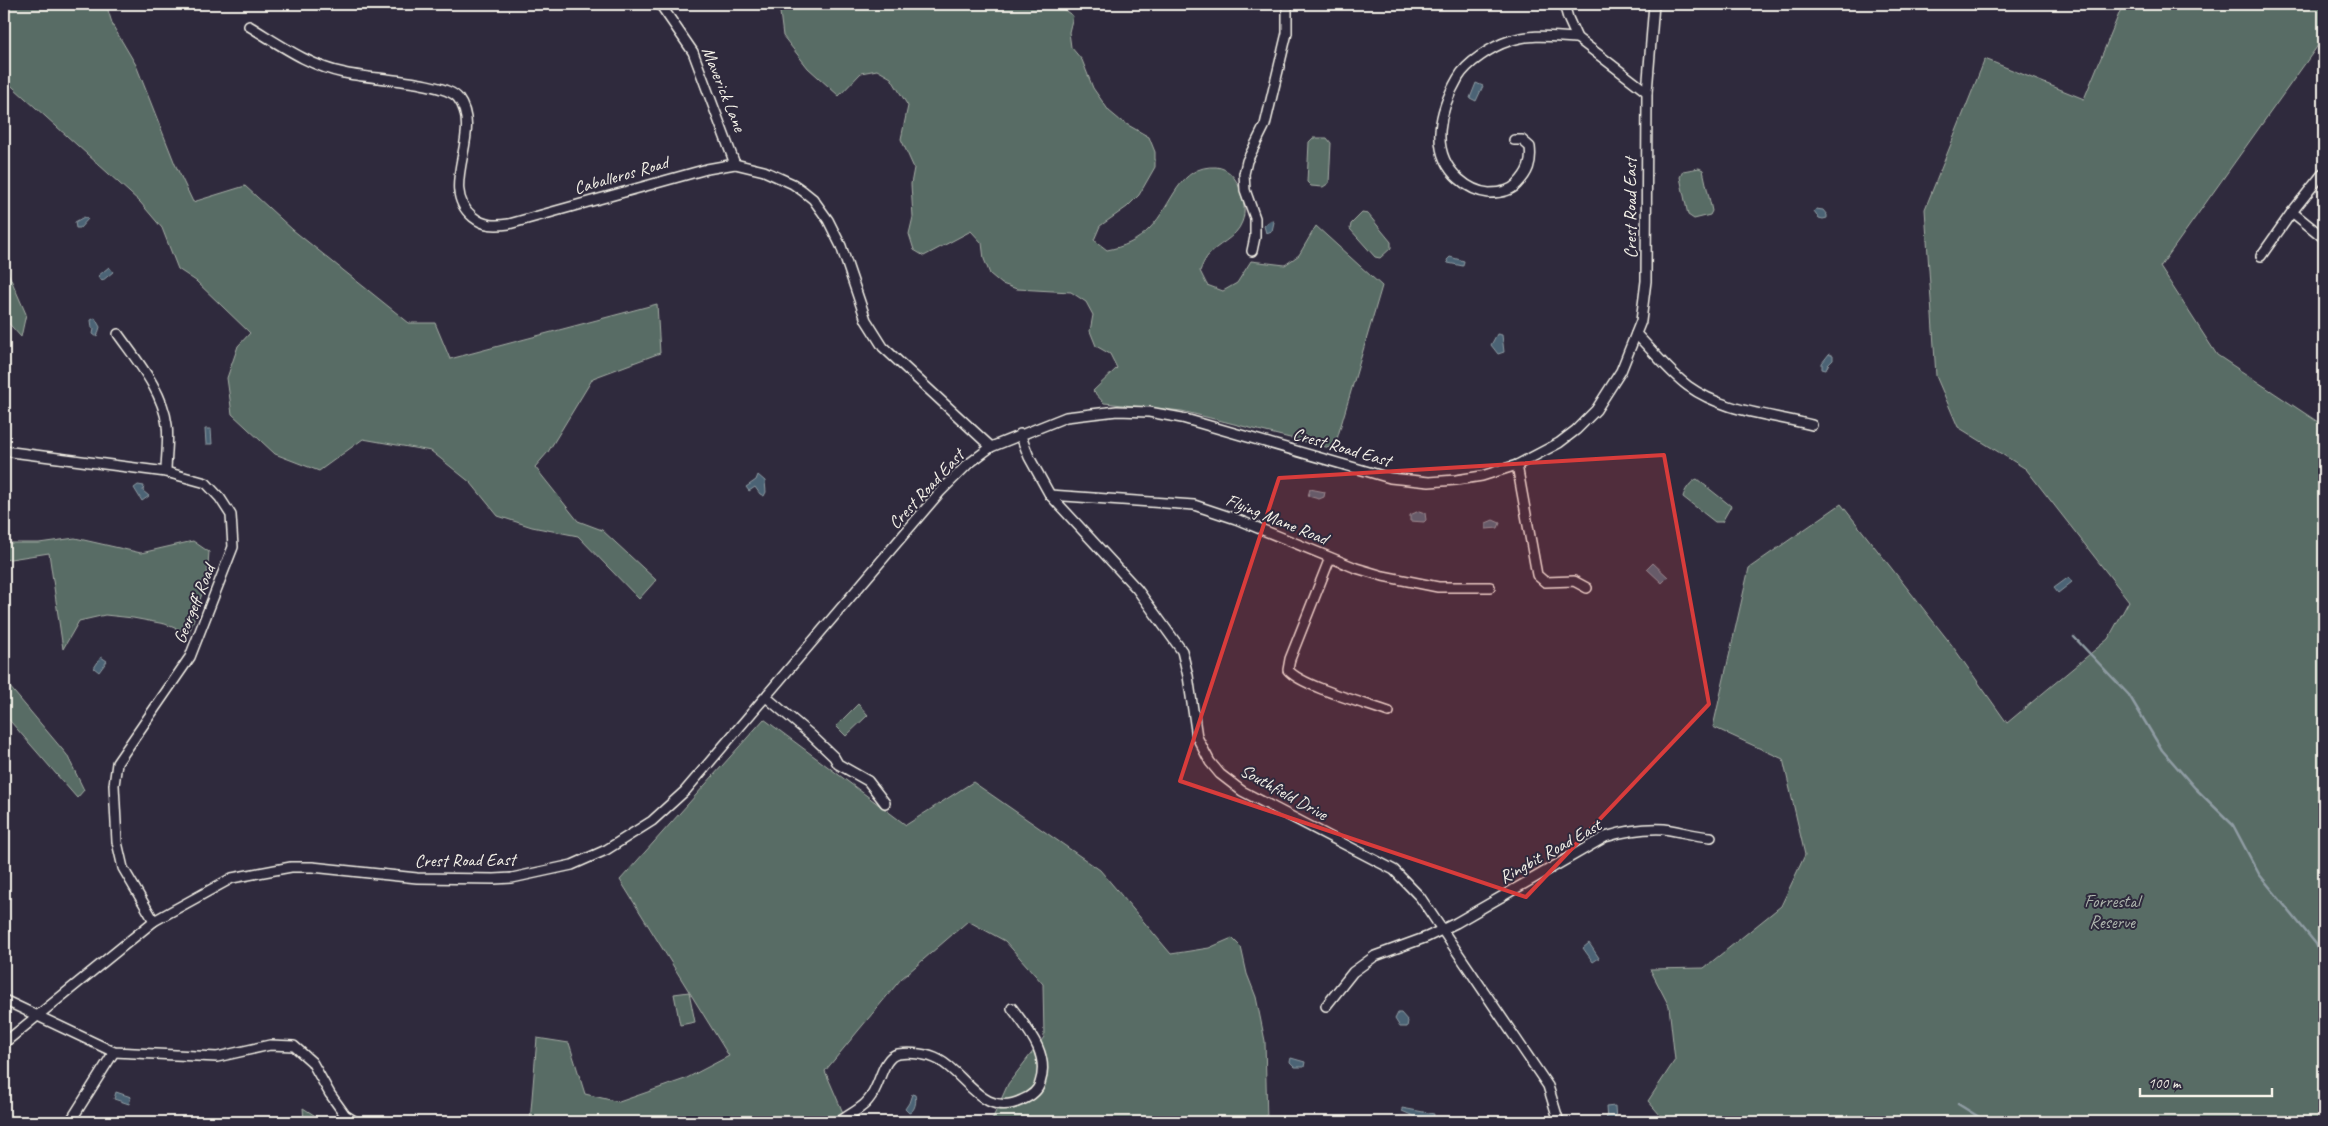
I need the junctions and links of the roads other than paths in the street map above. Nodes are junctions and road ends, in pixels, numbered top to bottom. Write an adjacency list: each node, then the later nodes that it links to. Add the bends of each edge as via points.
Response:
1 (660, 4): 9 (street, Maverick Lane, via 693,52)
2 (1287, 4): 13 (street, via 1287,33 1265,125 1244,174 1255,218)
3 (1564, 4): 6 (street)
4 (1654, 4): 7 (street, Crest Road East)
5 (249, 26): 9 (street, Caballeros Road, via 327,69 431,86 457,97 467,118 458,187 460,199 471,216 490,225 509,224 677,176)
6 (1577, 38): 7 (street); 8 (street, via 1534,36 1510,40 1485,52 1458,76 1443,111 1439,138 1444,160 1454,174 1467,186 1481,192 1499,193 1515,187 1527,173 1531,160 1530,147 1522,140)
7 (1647, 92): 16 (street, Crest Road East, via 1646,281 1641,321)
8 (1514, 140)
9 (735, 164): 19 (street, Caballeros Road, via 764,171 793,184 813,199 836,233 873,334 895,359)
10 (2324, 172): 11 (street)
11 (2292, 212): 12 (street); 14 (street)
12 (2324, 238)
13 (1252, 251)
14 (2261, 256)
15 (118, 334): 22 (street, via 148,375 158,397 167,425)
16 (1636, 334): 17 (street, via 1687,385 1707,397 1752,413); 21 (street, Crest Road East, via 1621,371 1596,410 1559,443)
17 (1812, 425)
18 (1020, 434): 19 (street, Crest Road East); 21 (street, Crest Road East, via 1066,417 1117,411 1149,412 1238,433 1390,478 1429,482 1456,480); 23 (street, Southfield Drive)
19 (991, 447): 27 (street, Crest Road East, via 940,492)
20 (4, 451): 22 (street, Georgeff Road)
21 (1517, 465): 26 (street, via 1537,576 1545,582 1574,581)
22 (166, 472): 31 (street, Georgeff Road, via 206,483 220,498 231,515 233,547 190,657 117,762 114,815 123,868)
23 (1050, 495): 24 (street, Flying Mane Road, via 1194,505); 32 (street, Southfield Drive, via 1137,589 1182,651 1197,737 1220,774 1242,791 1394,870 1408,882)
24 (1330, 558): 25 (street, Flying Mane Road, via 1410,582 1438,587); 28 (street, via 1288,670 1294,676 1325,689)
25 (1490, 587)
26 (1587, 588)
27 (766, 697): 29 (street, via 811,735 838,764 868,781); 31 (street, Crest Road East, via 685,791 652,821 581,862 494,880 417,878 312,868 271,870 232,878)
28 (1389, 712)
29 (885, 803)
30 (1711, 837): 32 (street, Ringbit Road East, via 1642,829 1605,837)
31 (154, 921): 36 (street, Crest Road East)
32 (1443, 929): 34 (street, Ringbit Road East, via 1363,963); 42 (street, Southfield Drive, via 1548,1086)
33 (4, 1000): 36 (street)
34 (1326, 1006)
35 (1012, 1008): 41 (street, via 1034,1038 1042,1056 1044,1073 1039,1087 1028,1097 1015,1104 998,1104 974,1092 940,1060 896,1054 887,1063 868,1103)
36 (37, 1016): 37 (street, Crest Road East); 38 (street)
37 (4, 1043)
38 (114, 1052): 39 (street); 40 (street, via 218,1057 270,1044 294,1046 312,1062 345,1115)
39 (70, 1122)
40 (356, 1122)
41 (839, 1122)
42 (1558, 1122)

